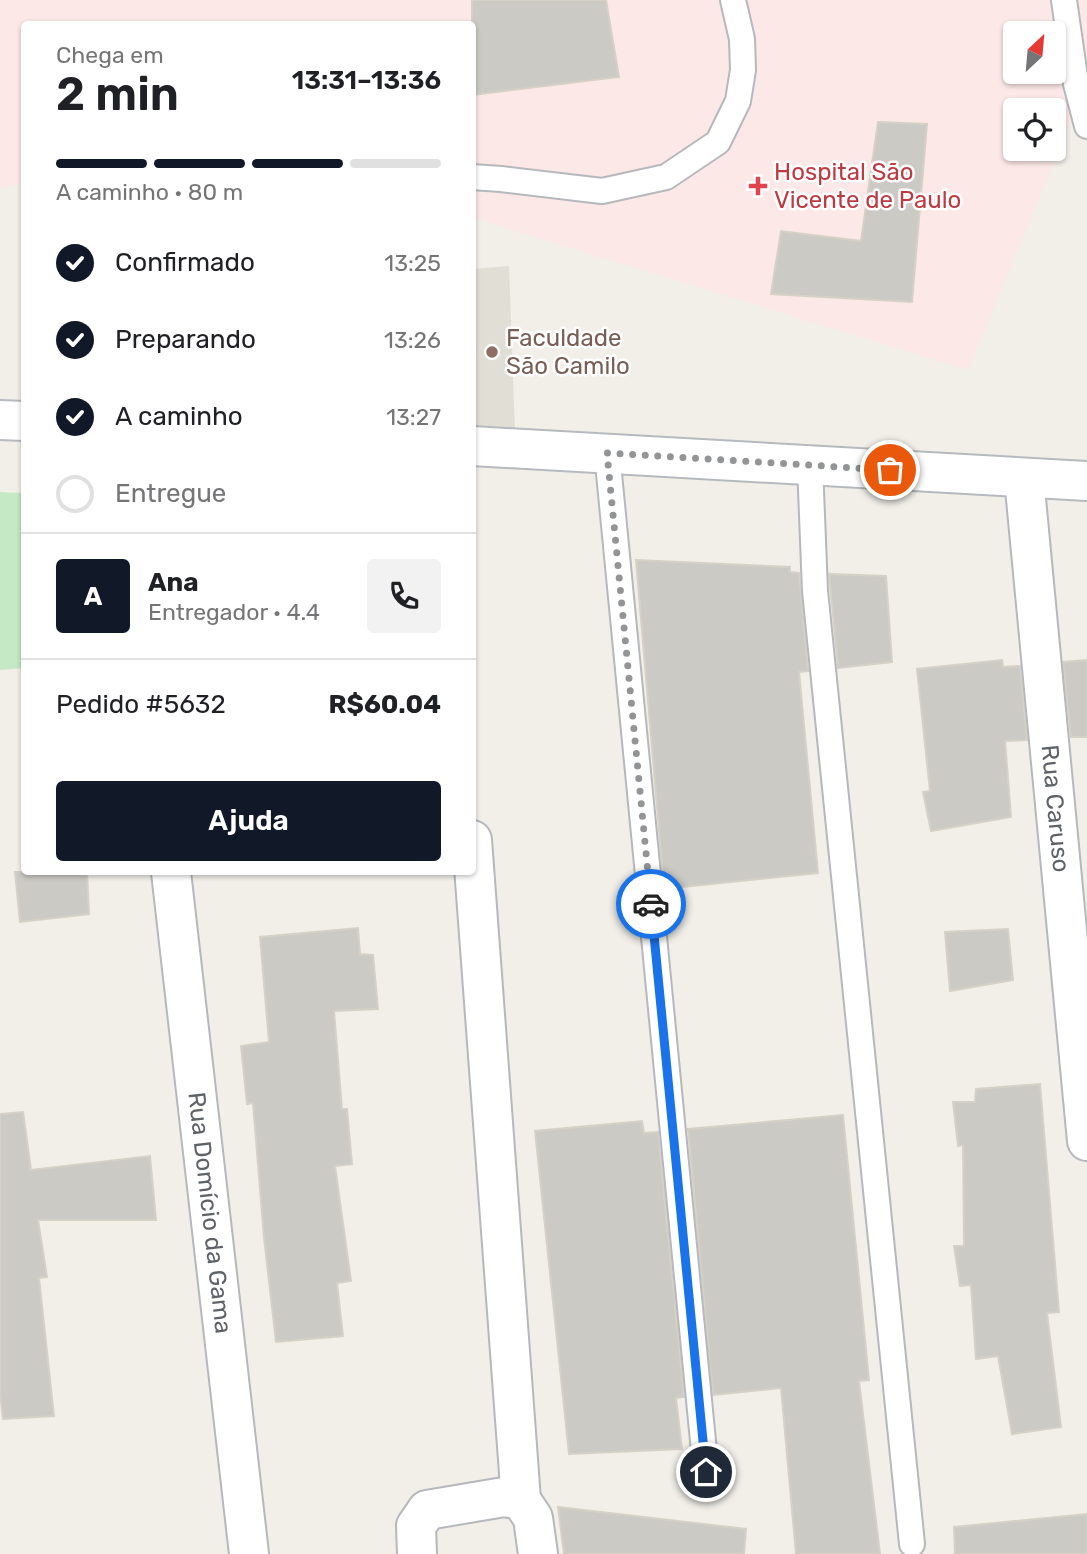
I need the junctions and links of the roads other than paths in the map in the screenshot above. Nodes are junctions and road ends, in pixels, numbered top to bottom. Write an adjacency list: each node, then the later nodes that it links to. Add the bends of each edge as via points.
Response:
1 (733, 0): 4 (lane, via 743,70 738,102 718,142 666,177 602,191)
2 (1064, 0): 3 (lane)
3 (1087, 126)
4 (476, 177)
5 (0, 420): 6 (street)
6 (21, 421)
7 (476, 446): 8 (street)
8 (607, 453): 9 (street); 15 (lane)
9 (810, 465): 10 (street); 17 (lane, via 815,591)
10 (1024, 478): 11 (street); 14 (street, Rua Caruso)
11 (1087, 481)
12 (171, 875): 18 (street, Rua Domício da Gama)
13 (475, 875): 16 (street)
14 (1087, 1141)
15 (706, 1472)
16 (521, 1500): 19 (street, via 505,1497 426,1510 416,1526); 20 (street, via 533,1518)
17 (912, 1544)
18 (249, 1554)
19 (417, 1554)
20 (538, 1554)

